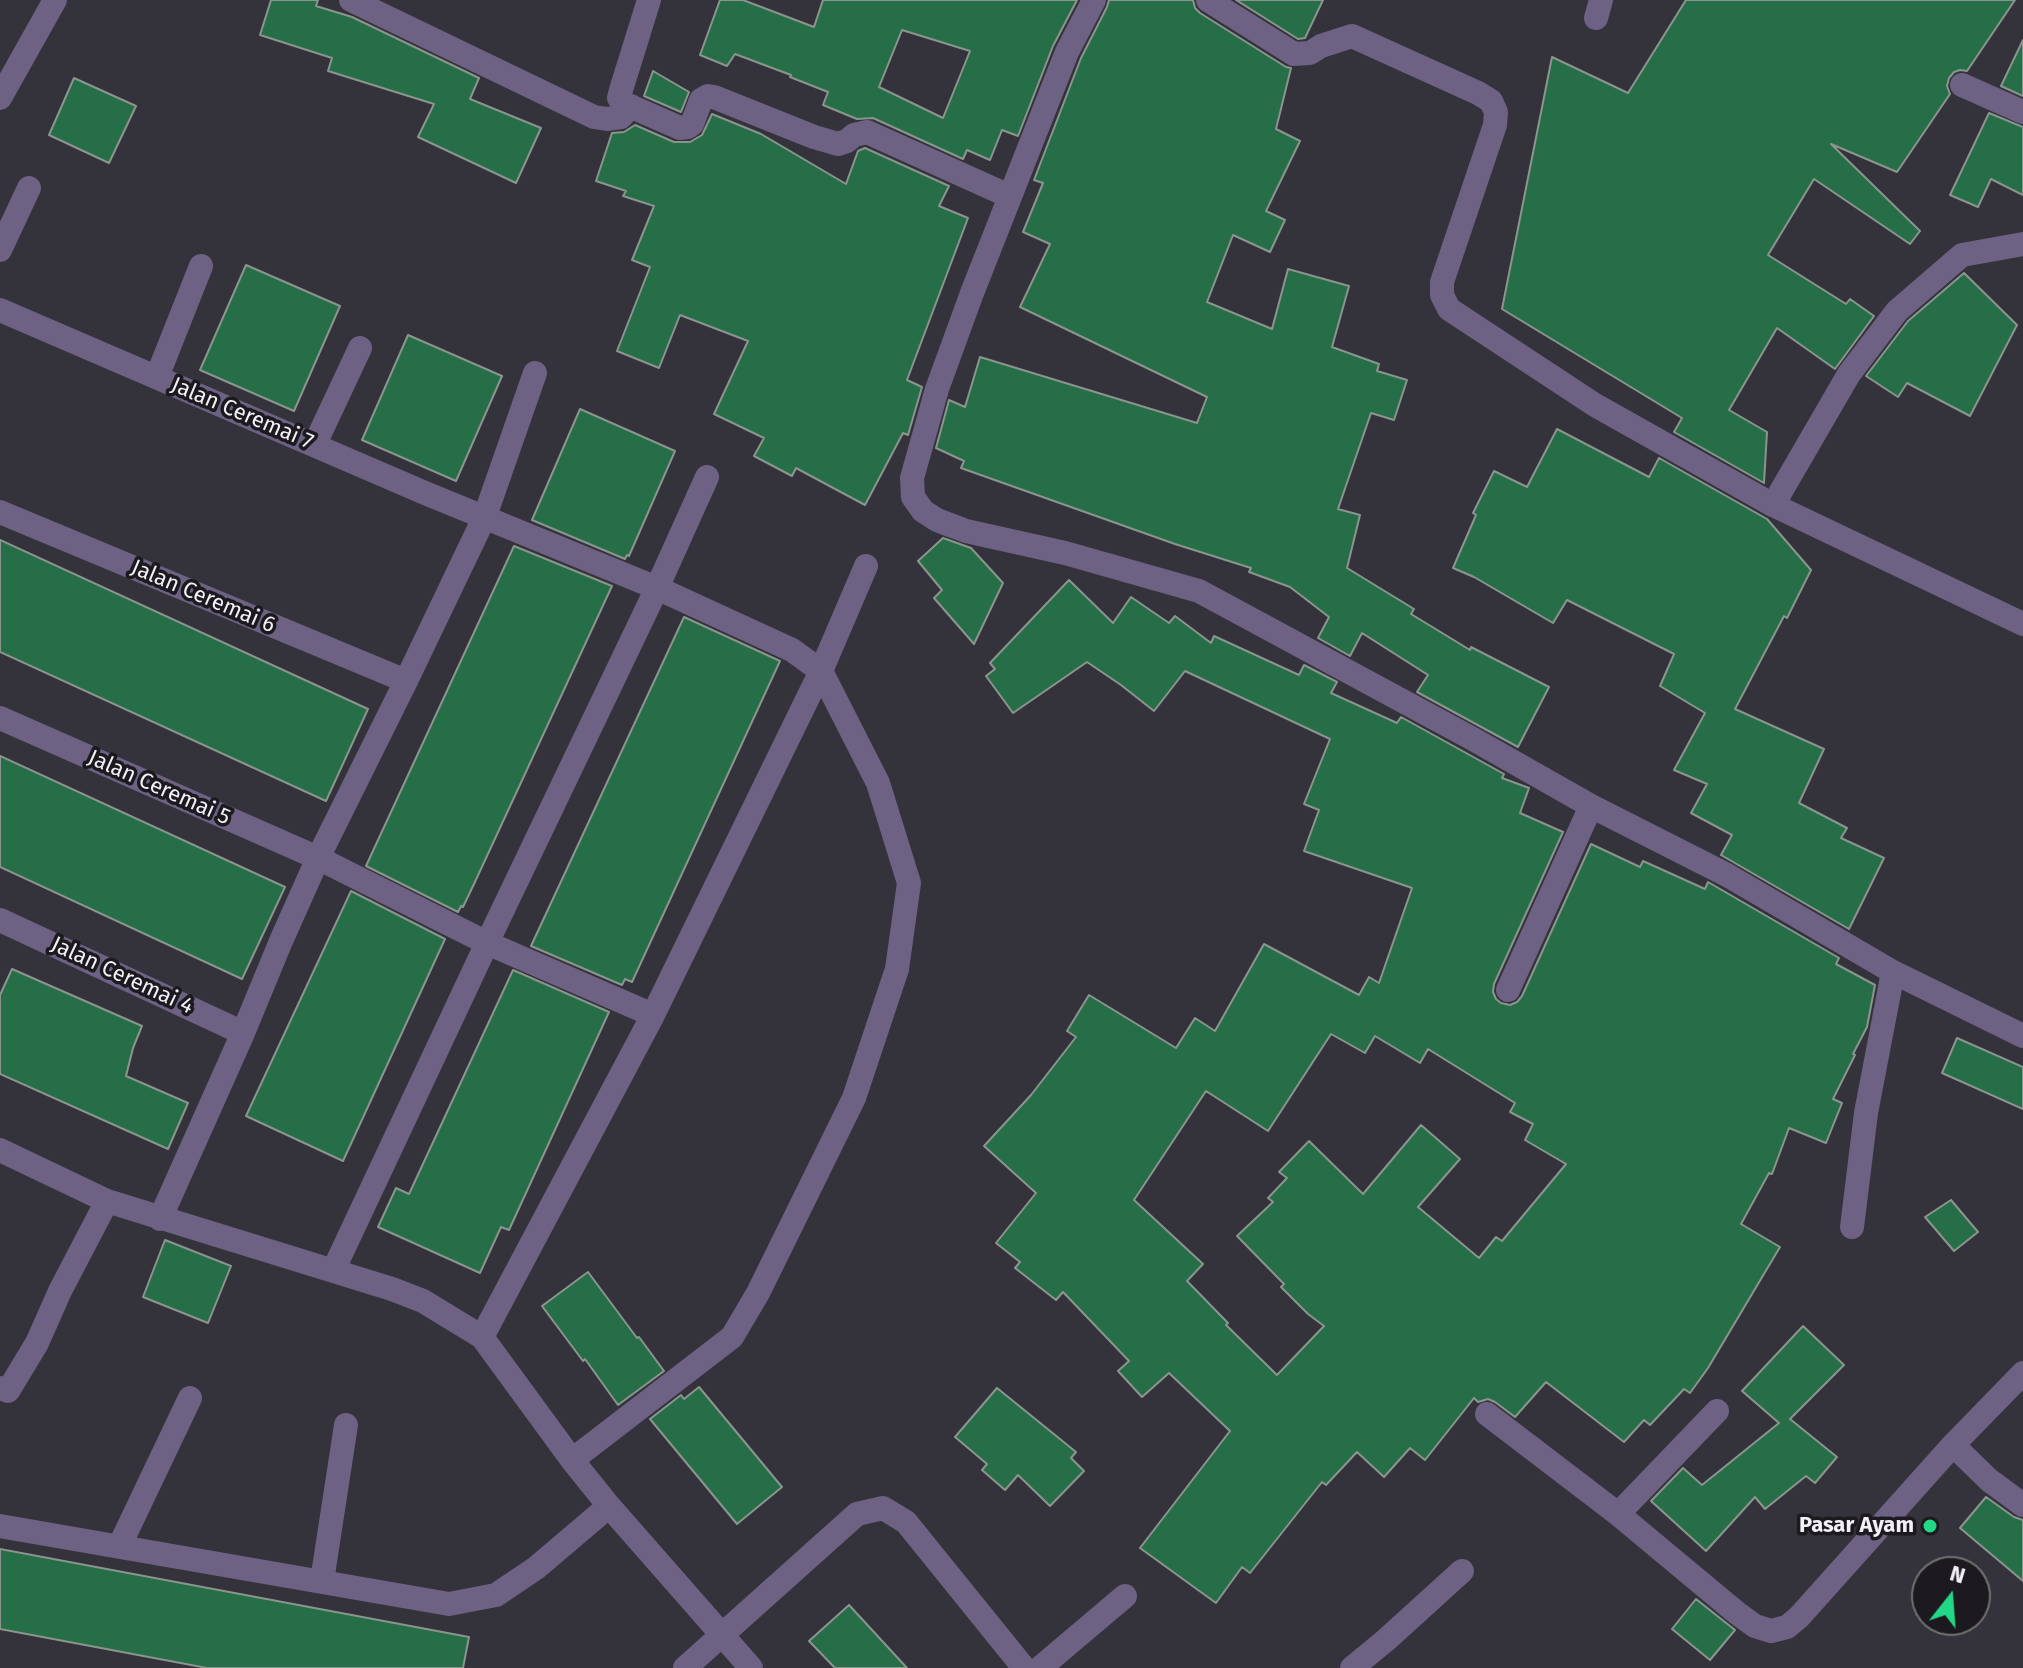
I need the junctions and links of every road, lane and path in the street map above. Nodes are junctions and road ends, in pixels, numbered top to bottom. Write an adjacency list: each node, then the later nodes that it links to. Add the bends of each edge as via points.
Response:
1 (55, 0): 6 (street)
2 (351, 0): 9 (street, via 594,117 621,117)
3 (649, 0): 9 (street, via 619,98)
4 (1094, 0): 12 (street, via 1067,52)
5 (1208, 0): 22 (street, via 1294,54 1352,36 1491,101 1495,125 1442,282 1449,309 1595,405)
6 (6, 72): 8 (street)
7 (1962, 85): 10 (street)
8 (0, 98)
9 (631, 106): 12 (street, via 688,127 708,96 838,144 867,132)
10 (2023, 112)
11 (29, 188): 14 (street)
12 (1009, 196): 31 (street, via 920,448 912,478 913,497 923,511 966,531 1199,591)
13 (2023, 244): 22 (street, via 1962,255 1897,311 1849,374)
14 (0, 250)
15 (201, 266): 19 (street)
16 (0, 310): 19 (street, Jalan Ceremai 7)
17 (360, 348): 20 (street)
18 (535, 373): 24 (street)
19 (157, 377): 20 (street, Jalan Ceremai 7)
20 (315, 444): 24 (street, Jalan Ceremai 7)
21 (707, 477): 26 (street)
22 (1773, 505): 27 (street)
23 (0, 512): 29 (street, Jalan Ceremai 6)
24 (485, 516): 26 (street, Jalan Ceremai 7); 29 (street)
25 (866, 566): 28 (street)
26 (657, 588): 28 (street, Jalan Ceremai 7, via 792,650); 34 (street)
27 (2023, 624)
28 (821, 671): 37 (street); 53 (street, via 878,783 907,875 897,969 854,1098 732,1337)
29 (406, 681): 32 (street)
30 (0, 718): 32 (street, Jalan Ceremai 5)
31 (1591, 806): 35 (street, via 1727,875); 36 (street)
32 (318, 858): 34 (street, Jalan Ceremai 5); 38 (street)
33 (0, 920): 38 (street, Jalan Ceremai 4)
34 (487, 943): 37 (street, Jalan Ceremai 5); 44 (street)
35 (1893, 972): 39 (street); 43 (street, via 1866,1113)
36 (1508, 990)
37 (653, 1015): 45 (street)
38 (243, 1033): 42 (street)
39 (2023, 1036)
40 (0, 1150): 41 (street)
41 (107, 1201): 42 (street); 47 (street, via 37,1343)
42 (160, 1219): 44 (street)
43 (1852, 1227)
44 (333, 1271): 45 (street, via 423,1301)
45 (482, 1337): 53 (street)
46 (2023, 1373): 52 (street)
47 (3, 1396)
48 (190, 1398): 58 (street)
49 (1717, 1411): 56 (street)
50 (1487, 1414): 56 (street)
51 (346, 1425): 60 (street)
52 (1953, 1445): 54 (street); 56 (street, via 1799,1617 1771,1631 1737,1613)
53 (572, 1460): 55 (street)
54 (2023, 1505)
55 (609, 1506): 60 (street, via 496,1595 449,1604); 62 (street)
56 (1618, 1514)
57 (0, 1526): 58 (street)
58 (120, 1545): 60 (street)
59 (1462, 1571): 63 (street)
60 (322, 1581)
61 (1125, 1596): 67 (street)
62 (722, 1633): 64 (street); 65 (street); 66 (street, via 857,1514 883,1508 906,1522)
63 (1386, 1640): 68 (street); 69 (street)
64 (685, 1668)
65 (751, 1668)
66 (1024, 1668)
67 (1040, 1668)
68 (1352, 1668)
69 (1382, 1668)

